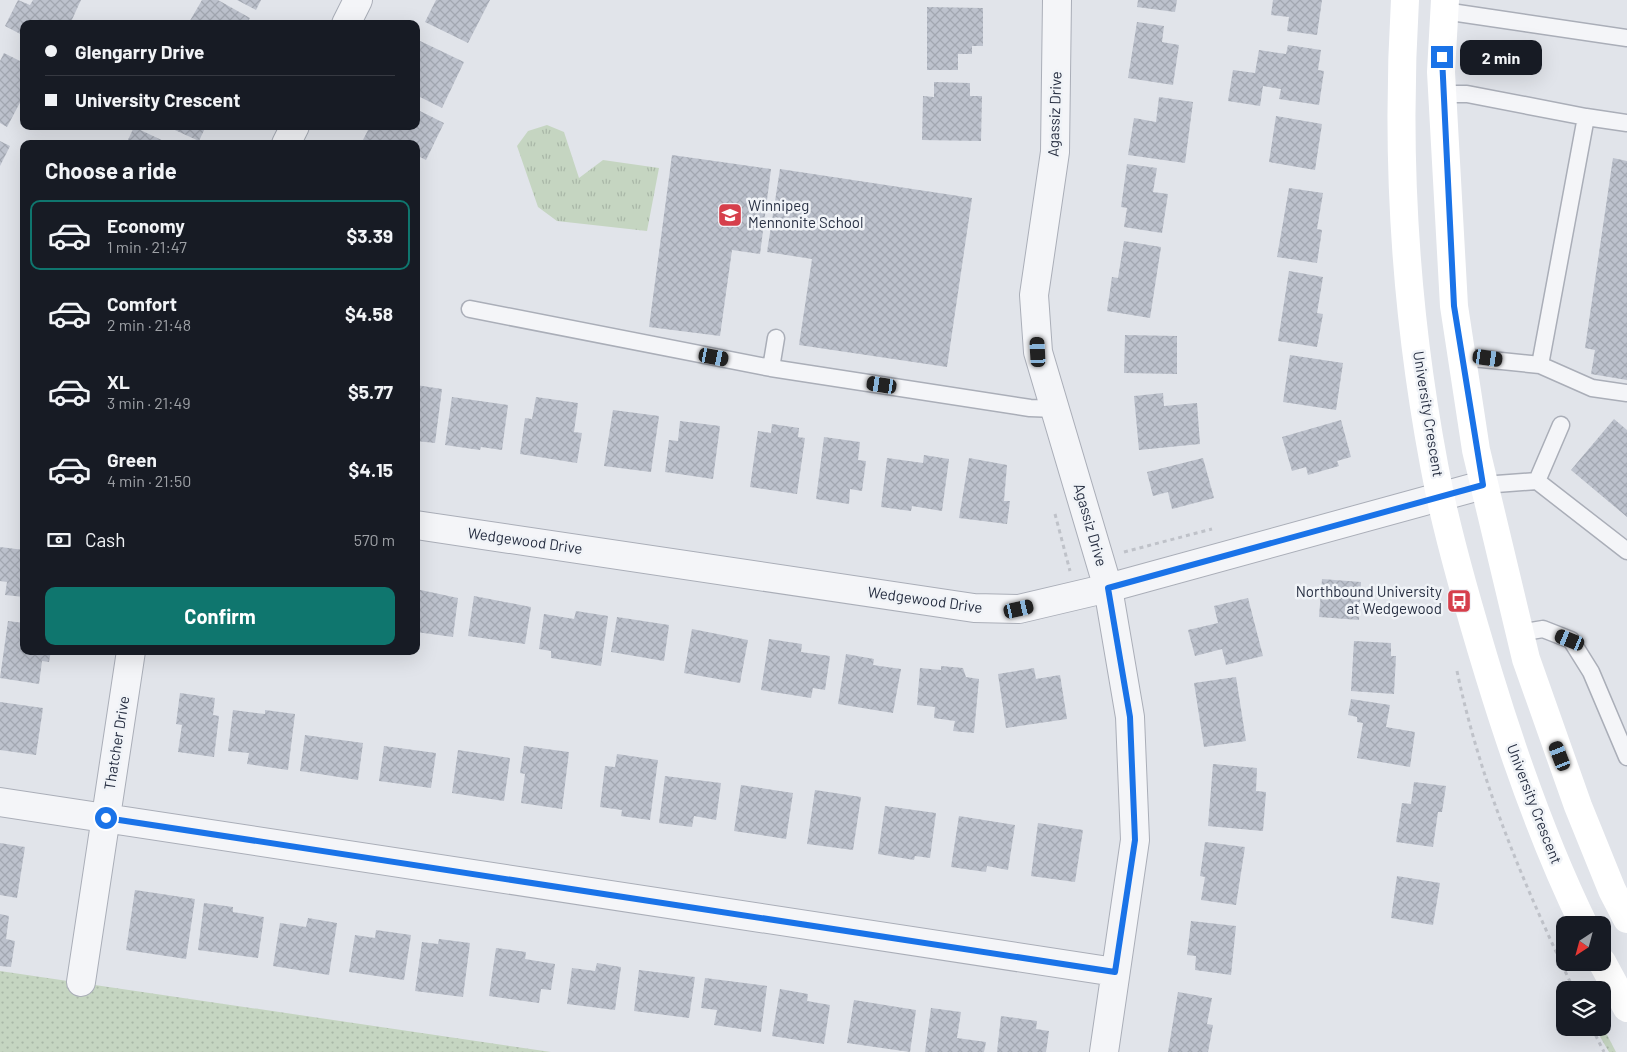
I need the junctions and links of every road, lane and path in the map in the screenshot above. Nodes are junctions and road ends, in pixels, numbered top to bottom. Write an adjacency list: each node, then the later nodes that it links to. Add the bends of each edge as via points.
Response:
1 (358, 0): 5 (street)
2 (1057, 0): 16 (street, Agassiz Drive, via 1055,152 1034,295 1038,352)
3 (1405, 0): 20 (main road, University Crescent, via 1404,205 1419,363)
4 (1445, 6): 6 (lane); 7 (main road)
5 (348, 20)
6 (1627, 38)
7 (1443, 94): 8 (lane, via 1467,94); 12 (main road, via 1454,306)
8 (1586, 117): 9 (lane); 13 (lane)
9 (1627, 123)
10 (470, 309): 14 (lane)
11 (776, 338): 14 (lane)
12 (1462, 357): 13 (lane); 19 (main road)
13 (1540, 365): 15 (lane, via 1592,388)
14 (771, 368): 16 (lane, via 1030,408)
15 (1627, 393)
16 (1056, 409): 23 (street, Agassiz Drive)
17 (1561, 425): 18 (lane)
18 (1537, 481): 19 (lane); 22 (lane)
19 (1483, 485): 20 (street, Wedgewood Drive); 24 (main road)
20 (1440, 496): 23 (street, Wedgewood Drive); 29 (main road, University Crescent, via 1499,709 1524,781)
21 (420, 526): 23 (street, Wedgewood Drive, via 974,608 1019,609)
22 (1627, 551)
23 (1108, 588): 32 (street, Agassiz Drive, via 1130,717 1135,840)
24 (1519, 633): 26 (lane, via 1543,629 1570,640 1591,672); 30 (main road, via 1578,806)
25 (130, 655): 28 (street, Thatcher Drive)
26 (1627, 757)
27 (0, 802): 28 (street)
28 (106, 818): 32 (street); 33 (street, Thatcher Drive)
29 (1580, 916)
30 (1627, 919)
31 (1607, 971): 34 (main road)
32 (1115, 972): 36 (street, Agassiz Drive)
33 (81, 982)
34 (1627, 1008)
35 (1596, 1036): 37 (path)
36 (1104, 1052)
37 (1604, 1052)

